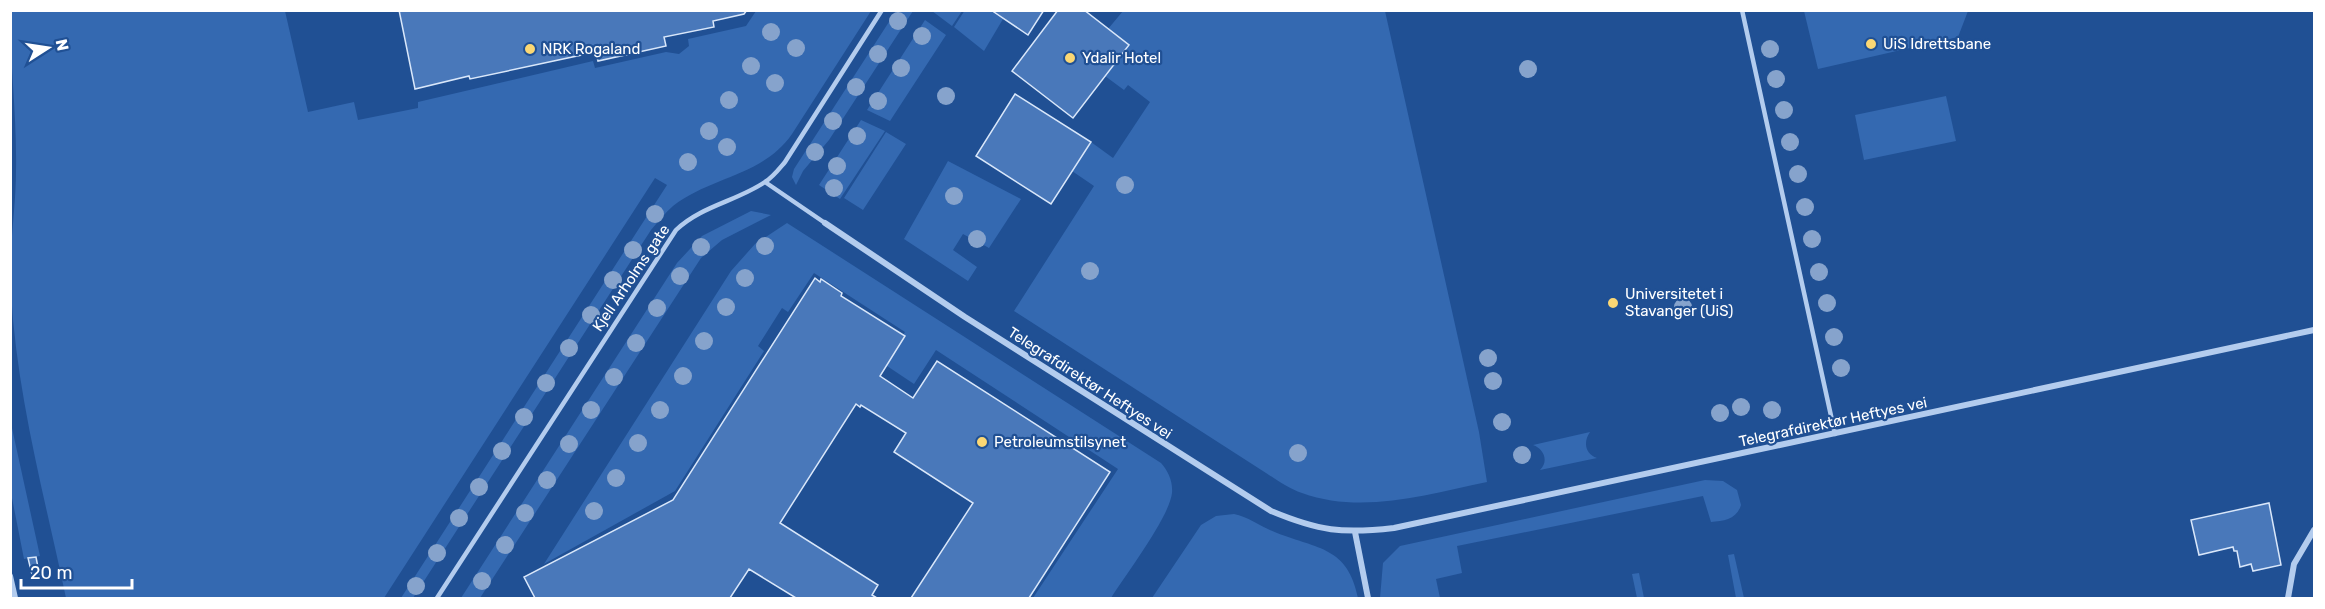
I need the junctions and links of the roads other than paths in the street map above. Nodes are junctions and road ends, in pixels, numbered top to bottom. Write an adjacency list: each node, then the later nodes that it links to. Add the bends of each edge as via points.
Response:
1 (882, 10): 3 (lane, Kjell Arholms gate, via 785,162)
2 (1742, 10): 6 (lane)
3 (765, 182): 4 (lane); 11 (lane, Kjell Arholms gate, via 696,214 676,231)
4 (825, 223): 8 (street, Telegrafdirektør Heftyes vei, via 965,317 1271,511 1319,529)
5 (2314, 330): 6 (street, Telegrafdirektør Heftyes vei)
6 (1835, 434): 8 (street, Telegrafdirektør Heftyes vei, via 1394,528)
7 (2314, 530): 13 (street, via 2294,564)
8 (1355, 532): 12 (street)
9 (10, 576): 10 (street)
10 (15, 598)
11 (437, 598)
12 (1368, 598)
13 (2288, 598)

